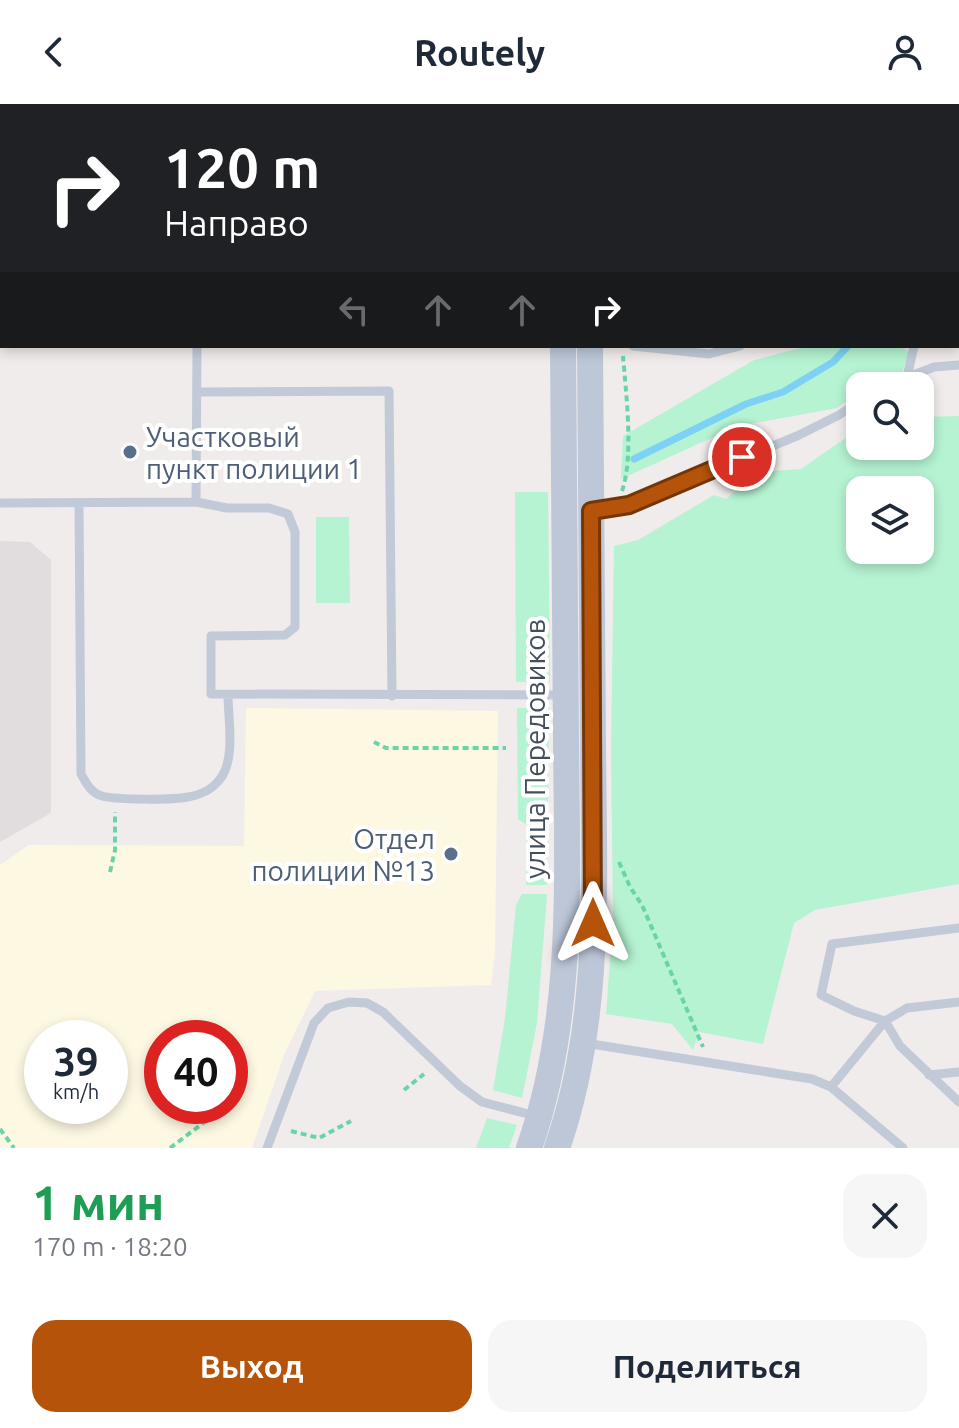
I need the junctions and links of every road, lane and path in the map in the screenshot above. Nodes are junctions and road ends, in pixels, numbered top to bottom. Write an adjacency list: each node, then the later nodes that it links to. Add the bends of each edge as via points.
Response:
1 (197, 348): 10 (lane)
2 (563, 348): 15 (street, улица Передовиков)
3 (590, 348): 16 (street, улица Передовиков)
4 (652, 348): 5 (lane, via 709,354)
5 (732, 348)
6 (914, 348): 8 (lane)
7 (959, 365): 9 (lane)
8 (908, 372)
9 (920, 372)
10 (197, 392): 12 (lane); 20 (lane, via 389,391)
11 (846, 410): 16 (lane, via 629,505)
12 (196, 502): 14 (lane); 17 (lane, via 269,508 288,514 295,532 295,627 285,635 211,636 211,694)
13 (0, 503): 14 (lane)
14 (79, 503): 23 (lane, via 81,774 99,795)
15 (564, 511): 16 (lane); 18 (street, улица Передовиков)
16 (591, 511): 19 (street, улица Передовиков)
17 (228, 695): 20 (lane); 23 (lane, via 228,762 214,785 189,797)
18 (566, 695): 19 (lane); 20 (lane); 29 (street, улица Передовиков, via 566,923)
19 (593, 695): 30 (street, улица Передовиков, via 593,923)
20 (392, 696)
21 (374, 742): 22 (path, via 386,748)
22 (506, 748)
23 (115, 797): 25 (path)
24 (619, 861): 31 (path)
25 (110, 872)
26 (959, 928): 28 (lane, via 832,944 821,995)
27 (959, 1002): 28 (lane, via 907,1008)
28 (885, 1021): 33 (lane, via 900,1046); 35 (lane)
29 (556, 1038): 30 (lane); 38 (street, улица Передовиков)
30 (583, 1043): 31 (lane); 43 (street, улица Передовиков)
31 (710, 1064): 35 (lane, via 812,1079)
32 (959, 1072): 33 (lane)
33 (929, 1075): 37 (lane)
34 (414, 1082): 36 (path)
35 (831, 1087): 48 (lane)
36 (404, 1090)
37 (959, 1102)
38 (540, 1117): 41 (lane, via 482,1102 383,1012 367,1003 349,1002 328,1008 314,1023); 43 (lane); 47 (street, улица Передовиков)
39 (351, 1121): 41 (path, via 319,1138)
40 (202, 1124): 45 (path)
41 (275, 1127): 46 (lane)
42 (0, 1129): 44 (path)
43 (561, 1136)
44 (14, 1148)
45 (170, 1148)
46 (267, 1148)
47 (529, 1148)
48 (903, 1148)

